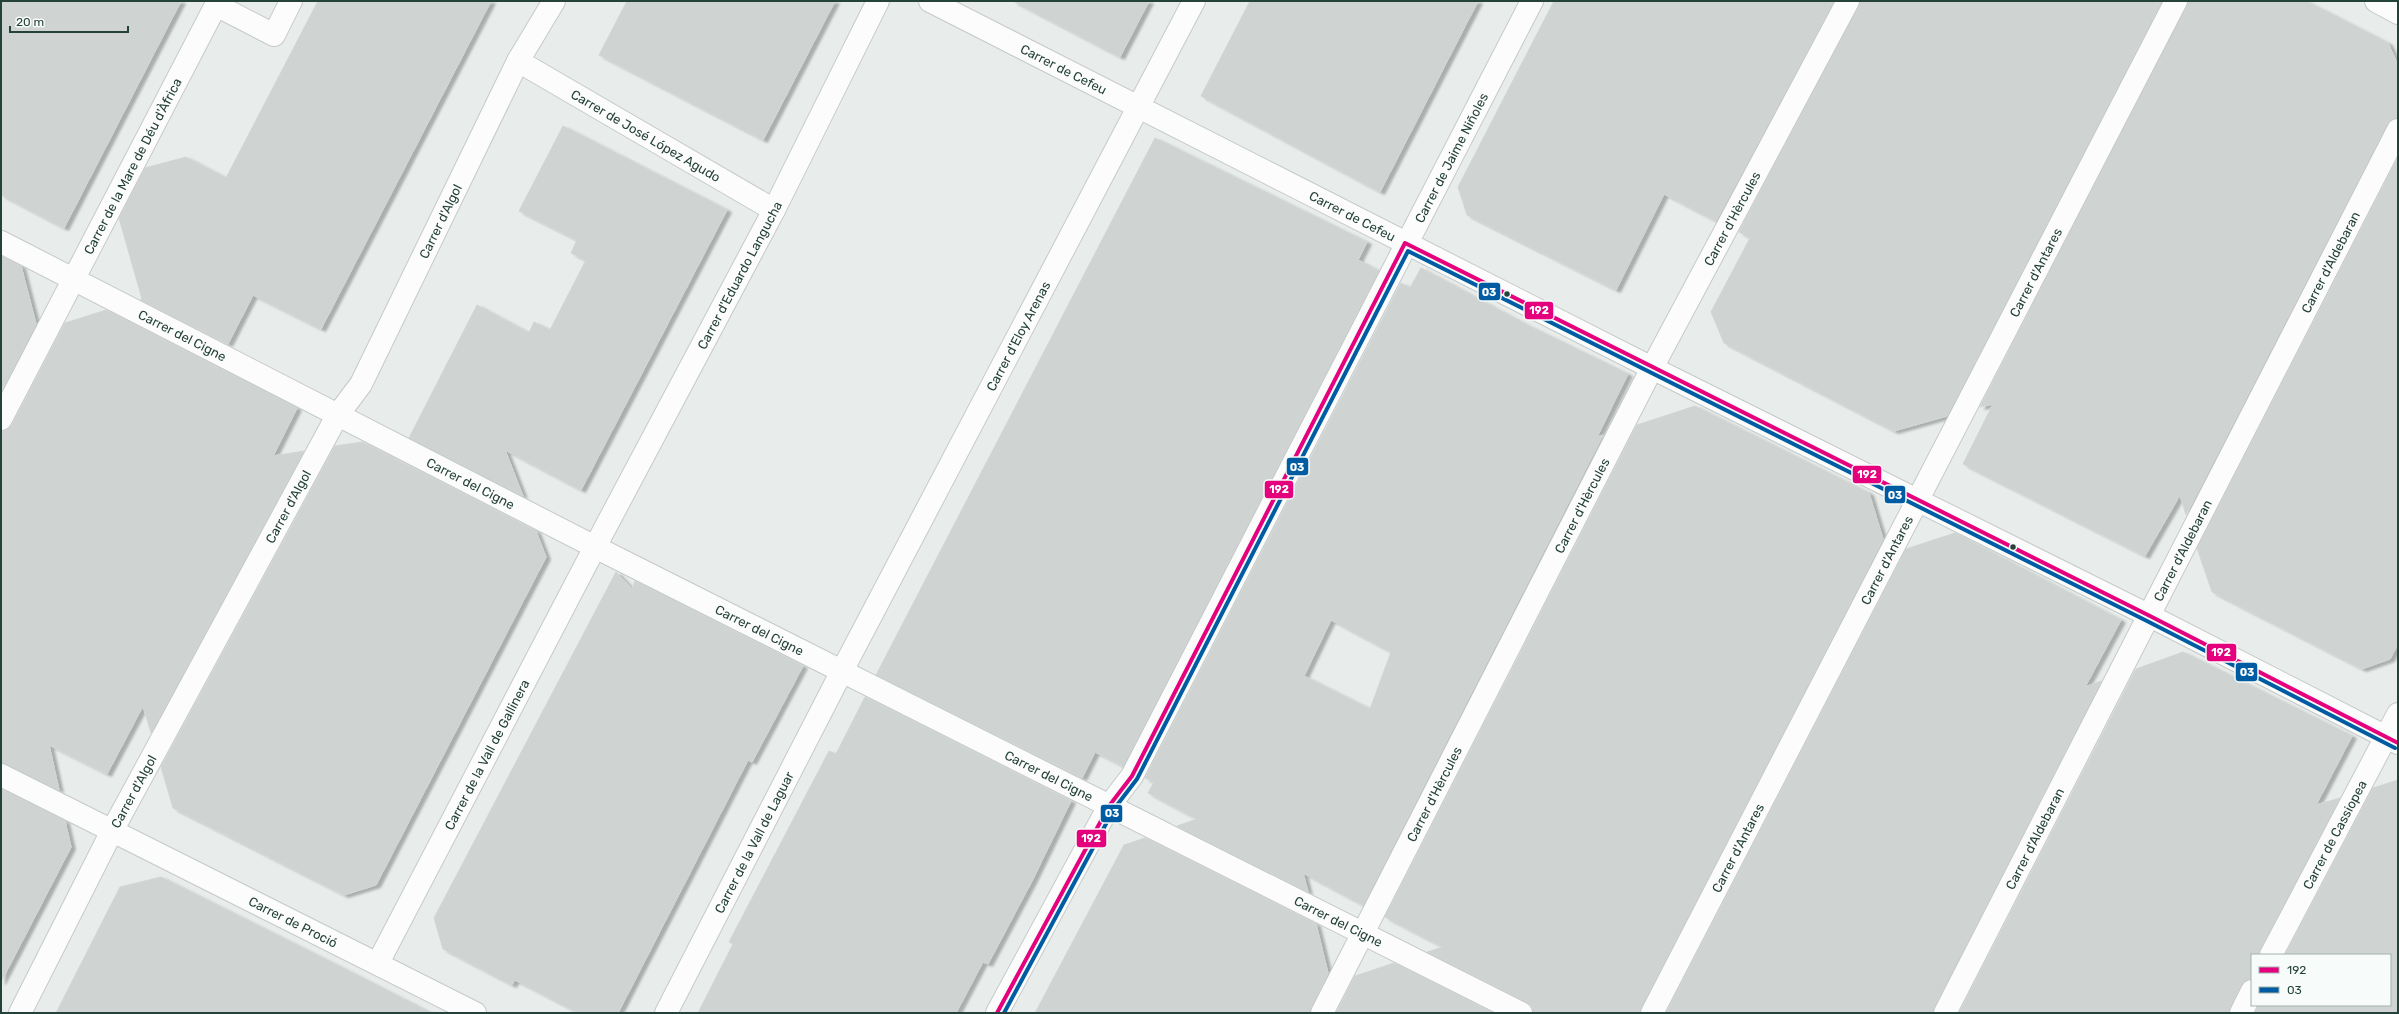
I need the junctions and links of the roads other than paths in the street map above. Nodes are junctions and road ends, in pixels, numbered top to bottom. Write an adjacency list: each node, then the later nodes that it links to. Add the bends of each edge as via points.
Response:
1 (291, 1): 17 (street, Carrer de la Mare de Déu d'Àfrica, via 274,35 216,5)
2 (554, 1): 11 (street, Carrer d'Algol)
3 (878, 1): 14 (street, Carrer d'Eduardo Langucha)
4 (930, 1): 12 (street, Carrer de Cefeu)
5 (1194, 1): 12 (street, Carrer d'Eloy Arenas)
6 (1532, 1): 16 (street, Carrer de Jaime Niñoles)
7 (1848, 1): 18 (street, Carrer d'Hèrcules)
8 (2176, 1): 21 (street, Carrer d'Antares)
9 (2376, 1): 10 (street)
10 (2398, 13)
11 (518, 61): 14 (street, Carrer de José López Agudo); 19 (street, Carrer d'Algol, via 360,384)
12 (1139, 107): 16 (street, Carrer de Cefeu); 24 (street, Carrer d'Eloy Arenas)
13 (2398, 130): 23 (street, Carrer d'Aldebaran)
14 (774, 210): 22 (street, Carrer d'Eduardo Langucha)
15 (1, 242): 17 (street, Carrer del Cigne)
16 (1406, 243): 18 (street, Carrer de Cefeu); 28 (street, Carrer de Jaime Niñoles, via 1132,776)
17 (73, 278): 19 (street, Carrer del Cigne); 20 (street, Carrer de la Mare de Déu d'Àfrica)
18 (1652, 368): 21 (street, Carrer de Cefeu); 30 (street, Carrer d'Hèrcules)
19 (337, 416): 22 (street, Carrer del Cigne); 29 (street, Carrer d'Algol)
20 (1, 419)
21 (1918, 500): 23 (street, Carrer de Cefeu); 40 (street, Carrer d'Antares)
22 (595, 547): 24 (street, Carrer del Cigne); 32 (street, Carrer de la Vall de Gallinera)
23 (2150, 616): 26 (street, Carrer de Cefeu); 41 (street, Carrer d'Aldebaran)
24 (842, 671): 28 (street, Carrer del Cigne); 36 (street, Carrer de la Vall de Laguar)
25 (2398, 714): 26 (street, Carrer de Cassiopea)
26 (2392, 740): 31 (street, Carrer de Cassiopea)
27 (1, 775): 29 (street, Carrer de Proció)
28 (1109, 806): 30 (street, Carrer del Cigne); 37 (street, Carrer de Jaime Niñoles)
29 (112, 831): 32 (street, Carrer de Proció); 34 (street, Carrer d'Algol)
30 (1364, 933): 38 (street, Carrer d'Hèrcules); 39 (street, Carrer del Cigne)
31 (2272, 954)
32 (378, 963): 35 (street, Carrer de Proció)
33 (2251, 994): 42 (street)
34 (20, 1013)
35 (475, 1013)
36 (666, 1013)
37 (997, 1013)
38 (1322, 1013)
39 (1521, 1013)
40 (1652, 1013)
41 (1945, 1013)
42 (2241, 1013)

